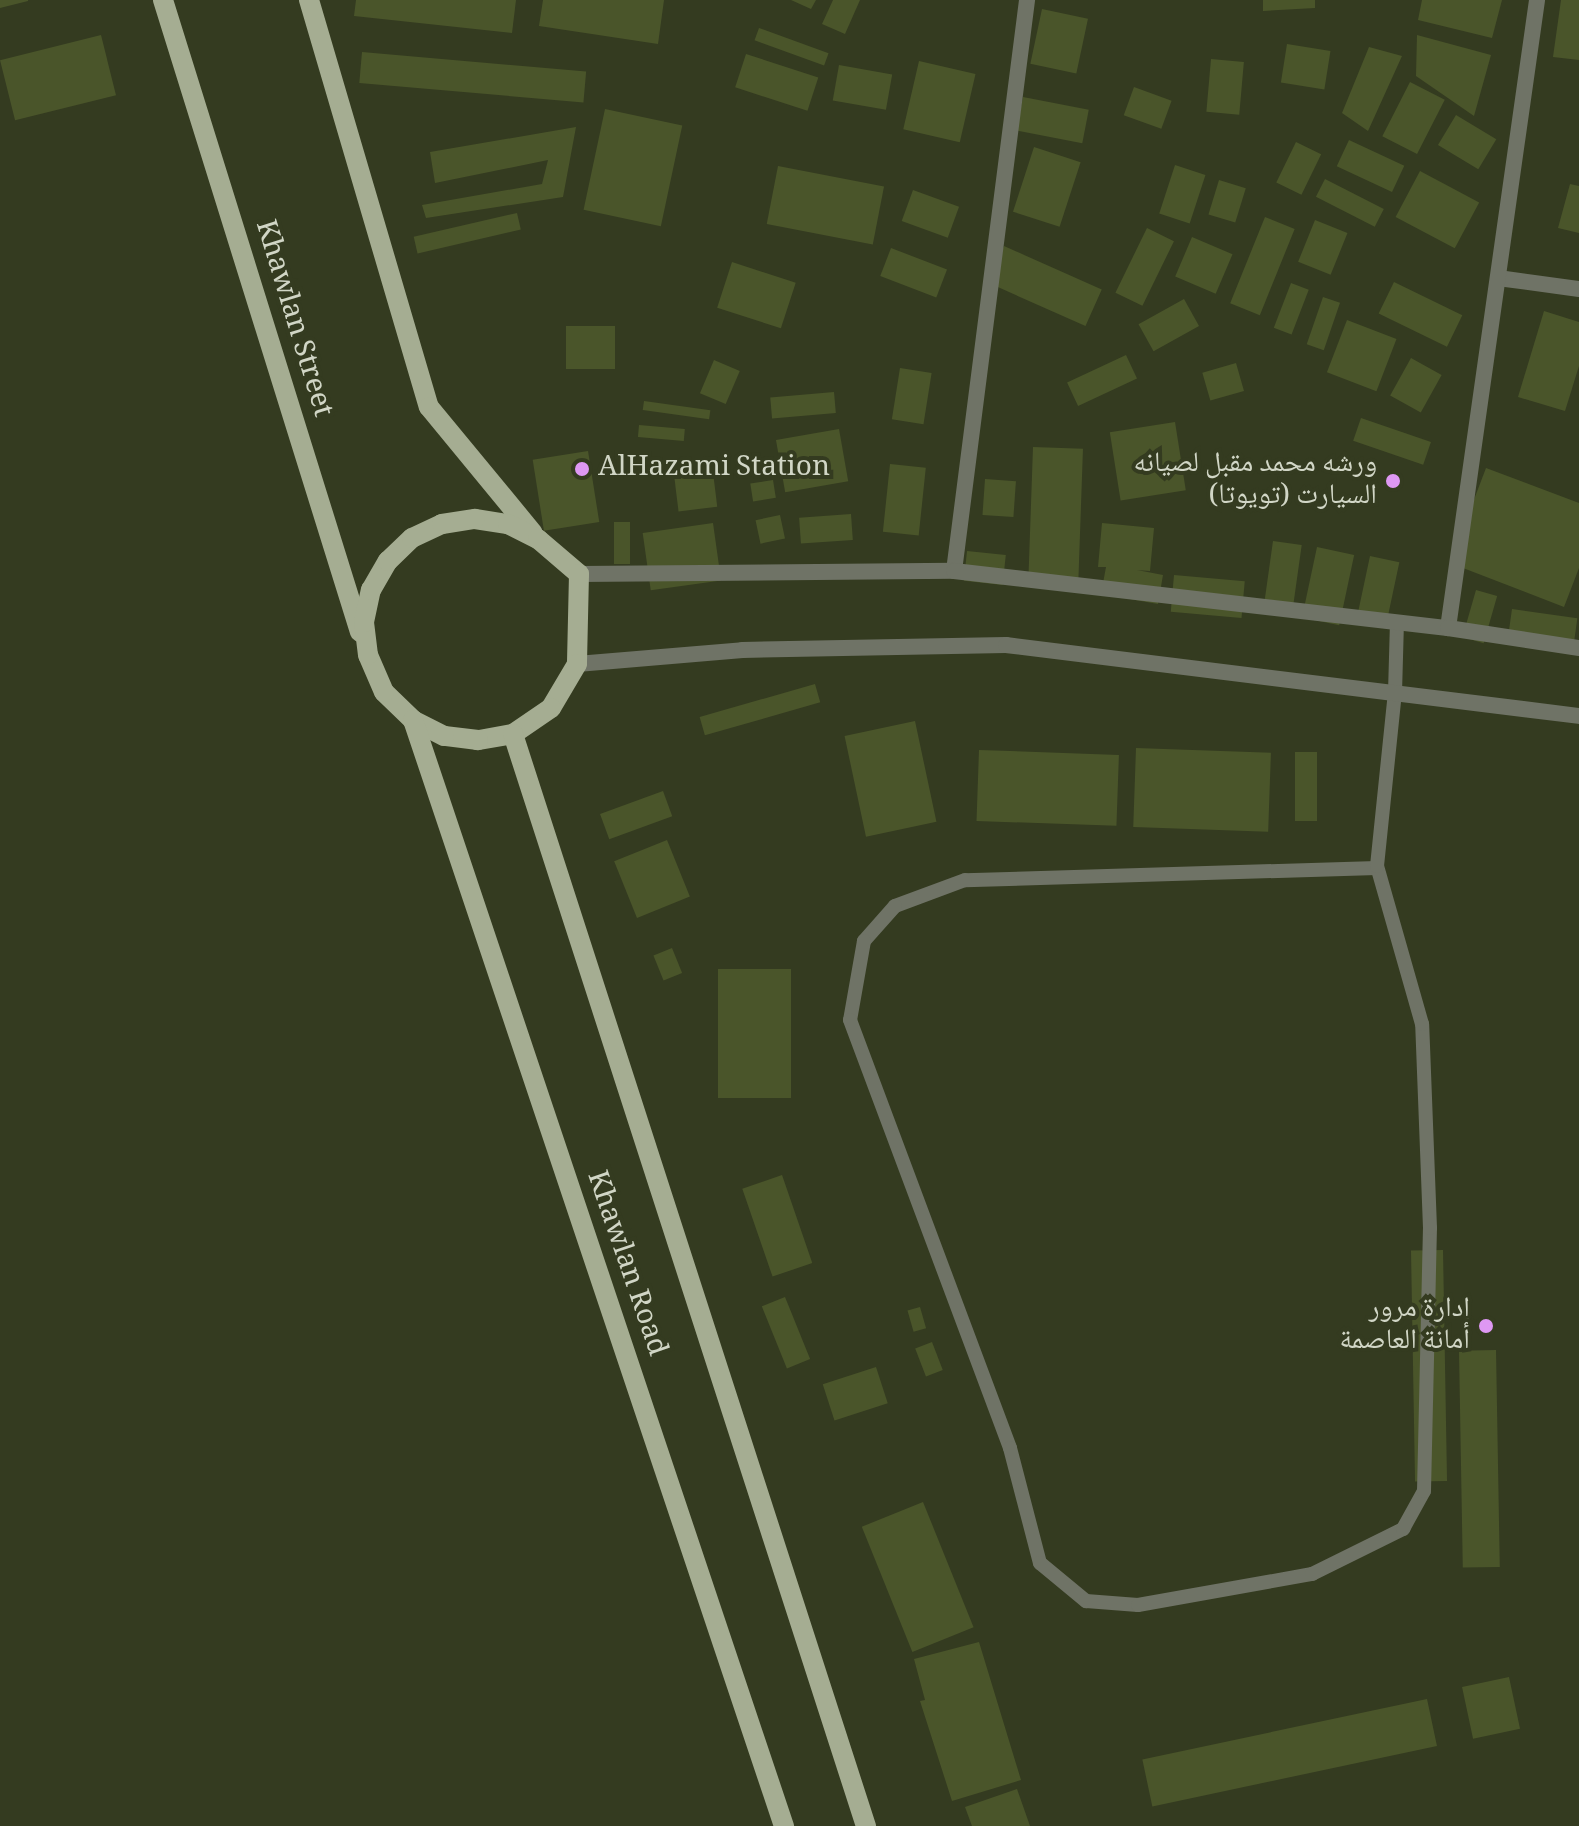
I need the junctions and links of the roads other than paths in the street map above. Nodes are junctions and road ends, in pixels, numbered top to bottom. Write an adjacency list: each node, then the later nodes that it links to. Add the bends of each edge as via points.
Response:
1 (163, 0): 13 (main road, Khawlan Street)
2 (309, 0): 7 (main road, via 429,407)
3 (1027, 0): 8 (street)
4 (1537, 0): 5 (street)
5 (1498, 278): 6 (street); 11 (street)
6 (1579, 289)
7 (538, 539): 9 (main road); 13 (main road, via 508,524 475,519 442,524 412,538 388,561 371,590 364,622)
8 (954, 571): 9 (street); 10 (street)
9 (579, 574): 14 (main road)
10 (1397, 623): 11 (street); 15 (lane)
11 (1448, 628): 12 (street)
12 (1579, 648)
13 (368, 655): 17 (main road, via 384,692)
14 (577, 664): 15 (street, via 742,650 1006,645); 18 (main road, via 551,708)
15 (1395, 693): 16 (street); 19 (lane)
16 (1579, 716)
17 (413, 720): 18 (main road, via 444,736 478,740); 20 (main road, Khawlan Road)
18 (513, 734): 21 (main road, Khawlan Road)
19 (1377, 868): 19 (lane, via 965,880 895,906 864,941 850,1020 1010,1448 1040,1563 1086,1601 1138,1605 1312,1574 1403,1529 1424,1491 1430,1228 1422,1024)
20 (784, 1826)
21 (866, 1826)

